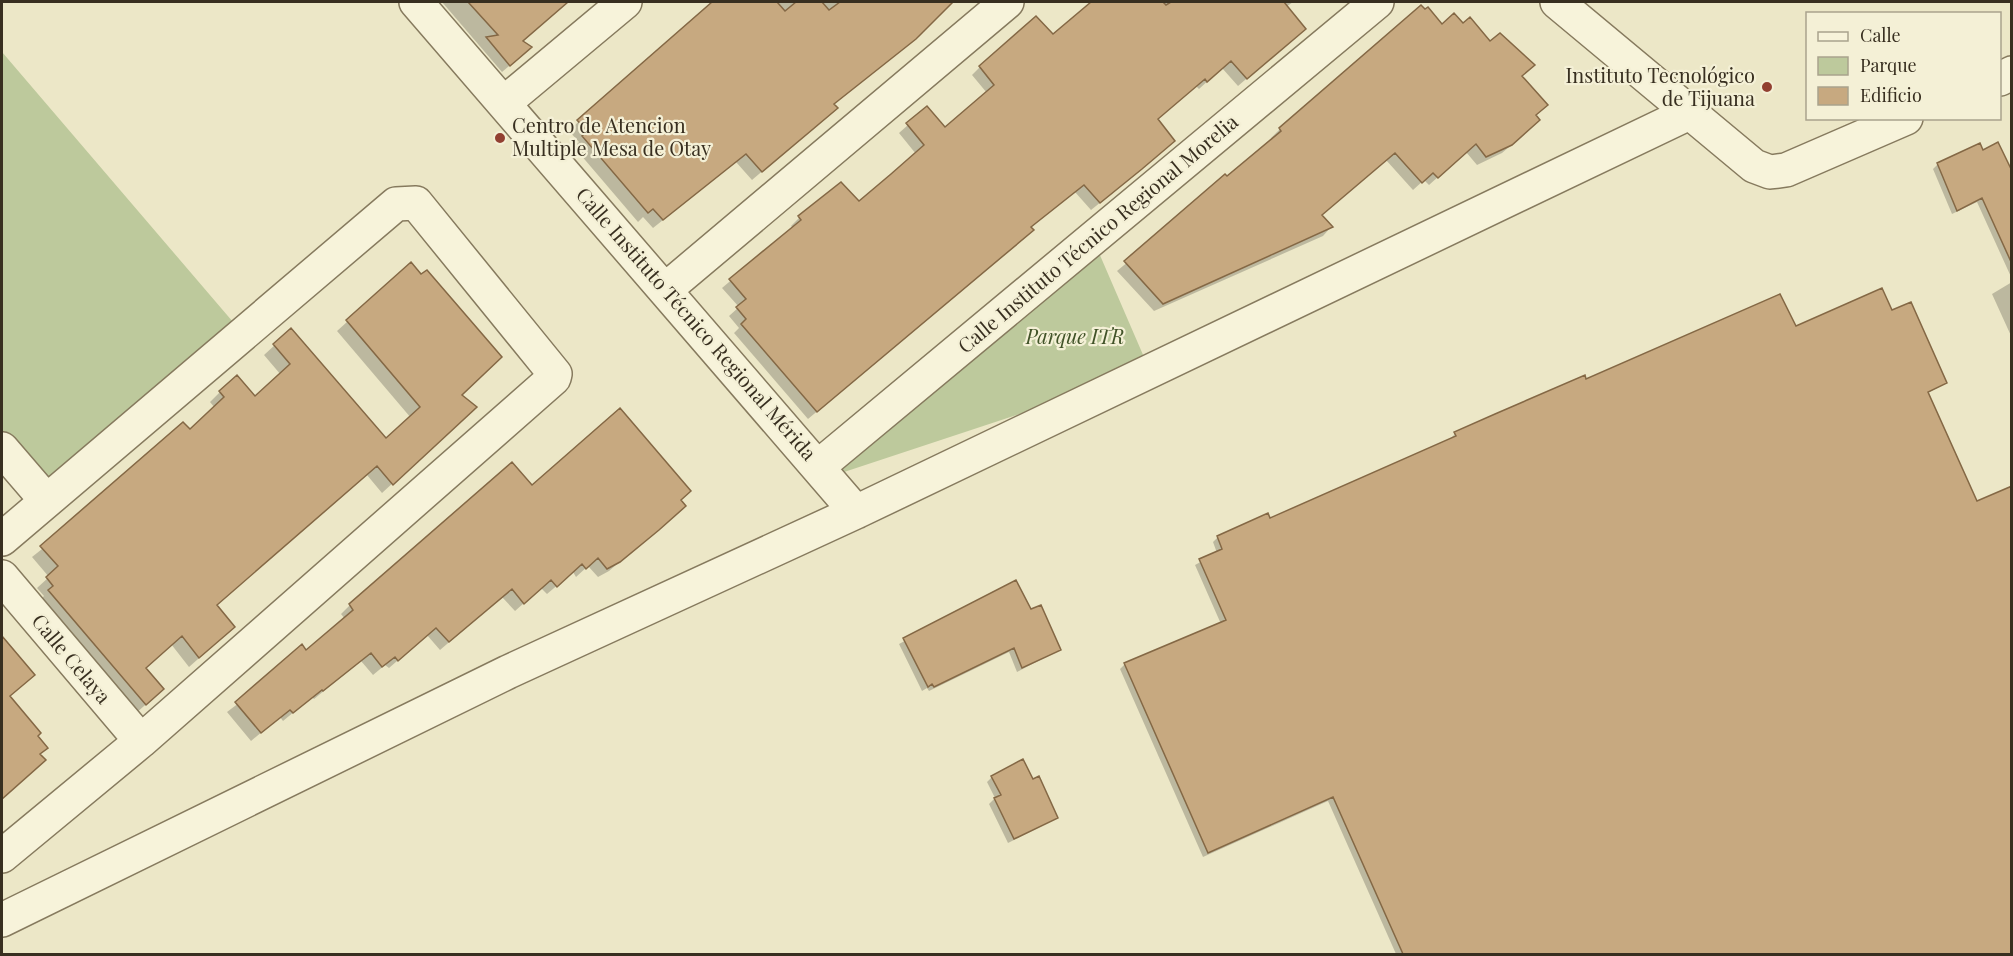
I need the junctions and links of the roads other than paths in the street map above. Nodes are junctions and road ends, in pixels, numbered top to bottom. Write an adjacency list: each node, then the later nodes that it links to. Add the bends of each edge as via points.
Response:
1 (416, 2): 6 (street, Calle Instituto Técnico Regional Mérida)
2 (626, 2): 6 (street)
3 (1007, 2): 9 (street)
4 (1377, 2): 11 (street, Calle Instituto Técnico Regional Morelia)
5 (1557, 2): 7 (street)
6 (504, 103): 9 (street, Calle Instituto Técnico Regional Mérida)
7 (1689, 113): 8 (street, via 1754,166 1770,172 1786,170); 13 (street)
8 (1901, 120)
9 (665, 290): 11 (street, Calle Instituto Técnico Regional Mérida)
10 (2, 449): 12 (street)
11 (819, 466): 13 (street, Calle Instituto Técnico Regional Mérida)
12 (45, 499): 14 (street); 16 (street, via 396,204 416,203 554,370 554,378)
13 (856, 512): 18 (street, via 508,672)
14 (2, 538)
15 (2, 577): 16 (street, Calle Celaya)
16 (141, 741): 17 (street)
17 (2, 856)
18 (2, 920)

